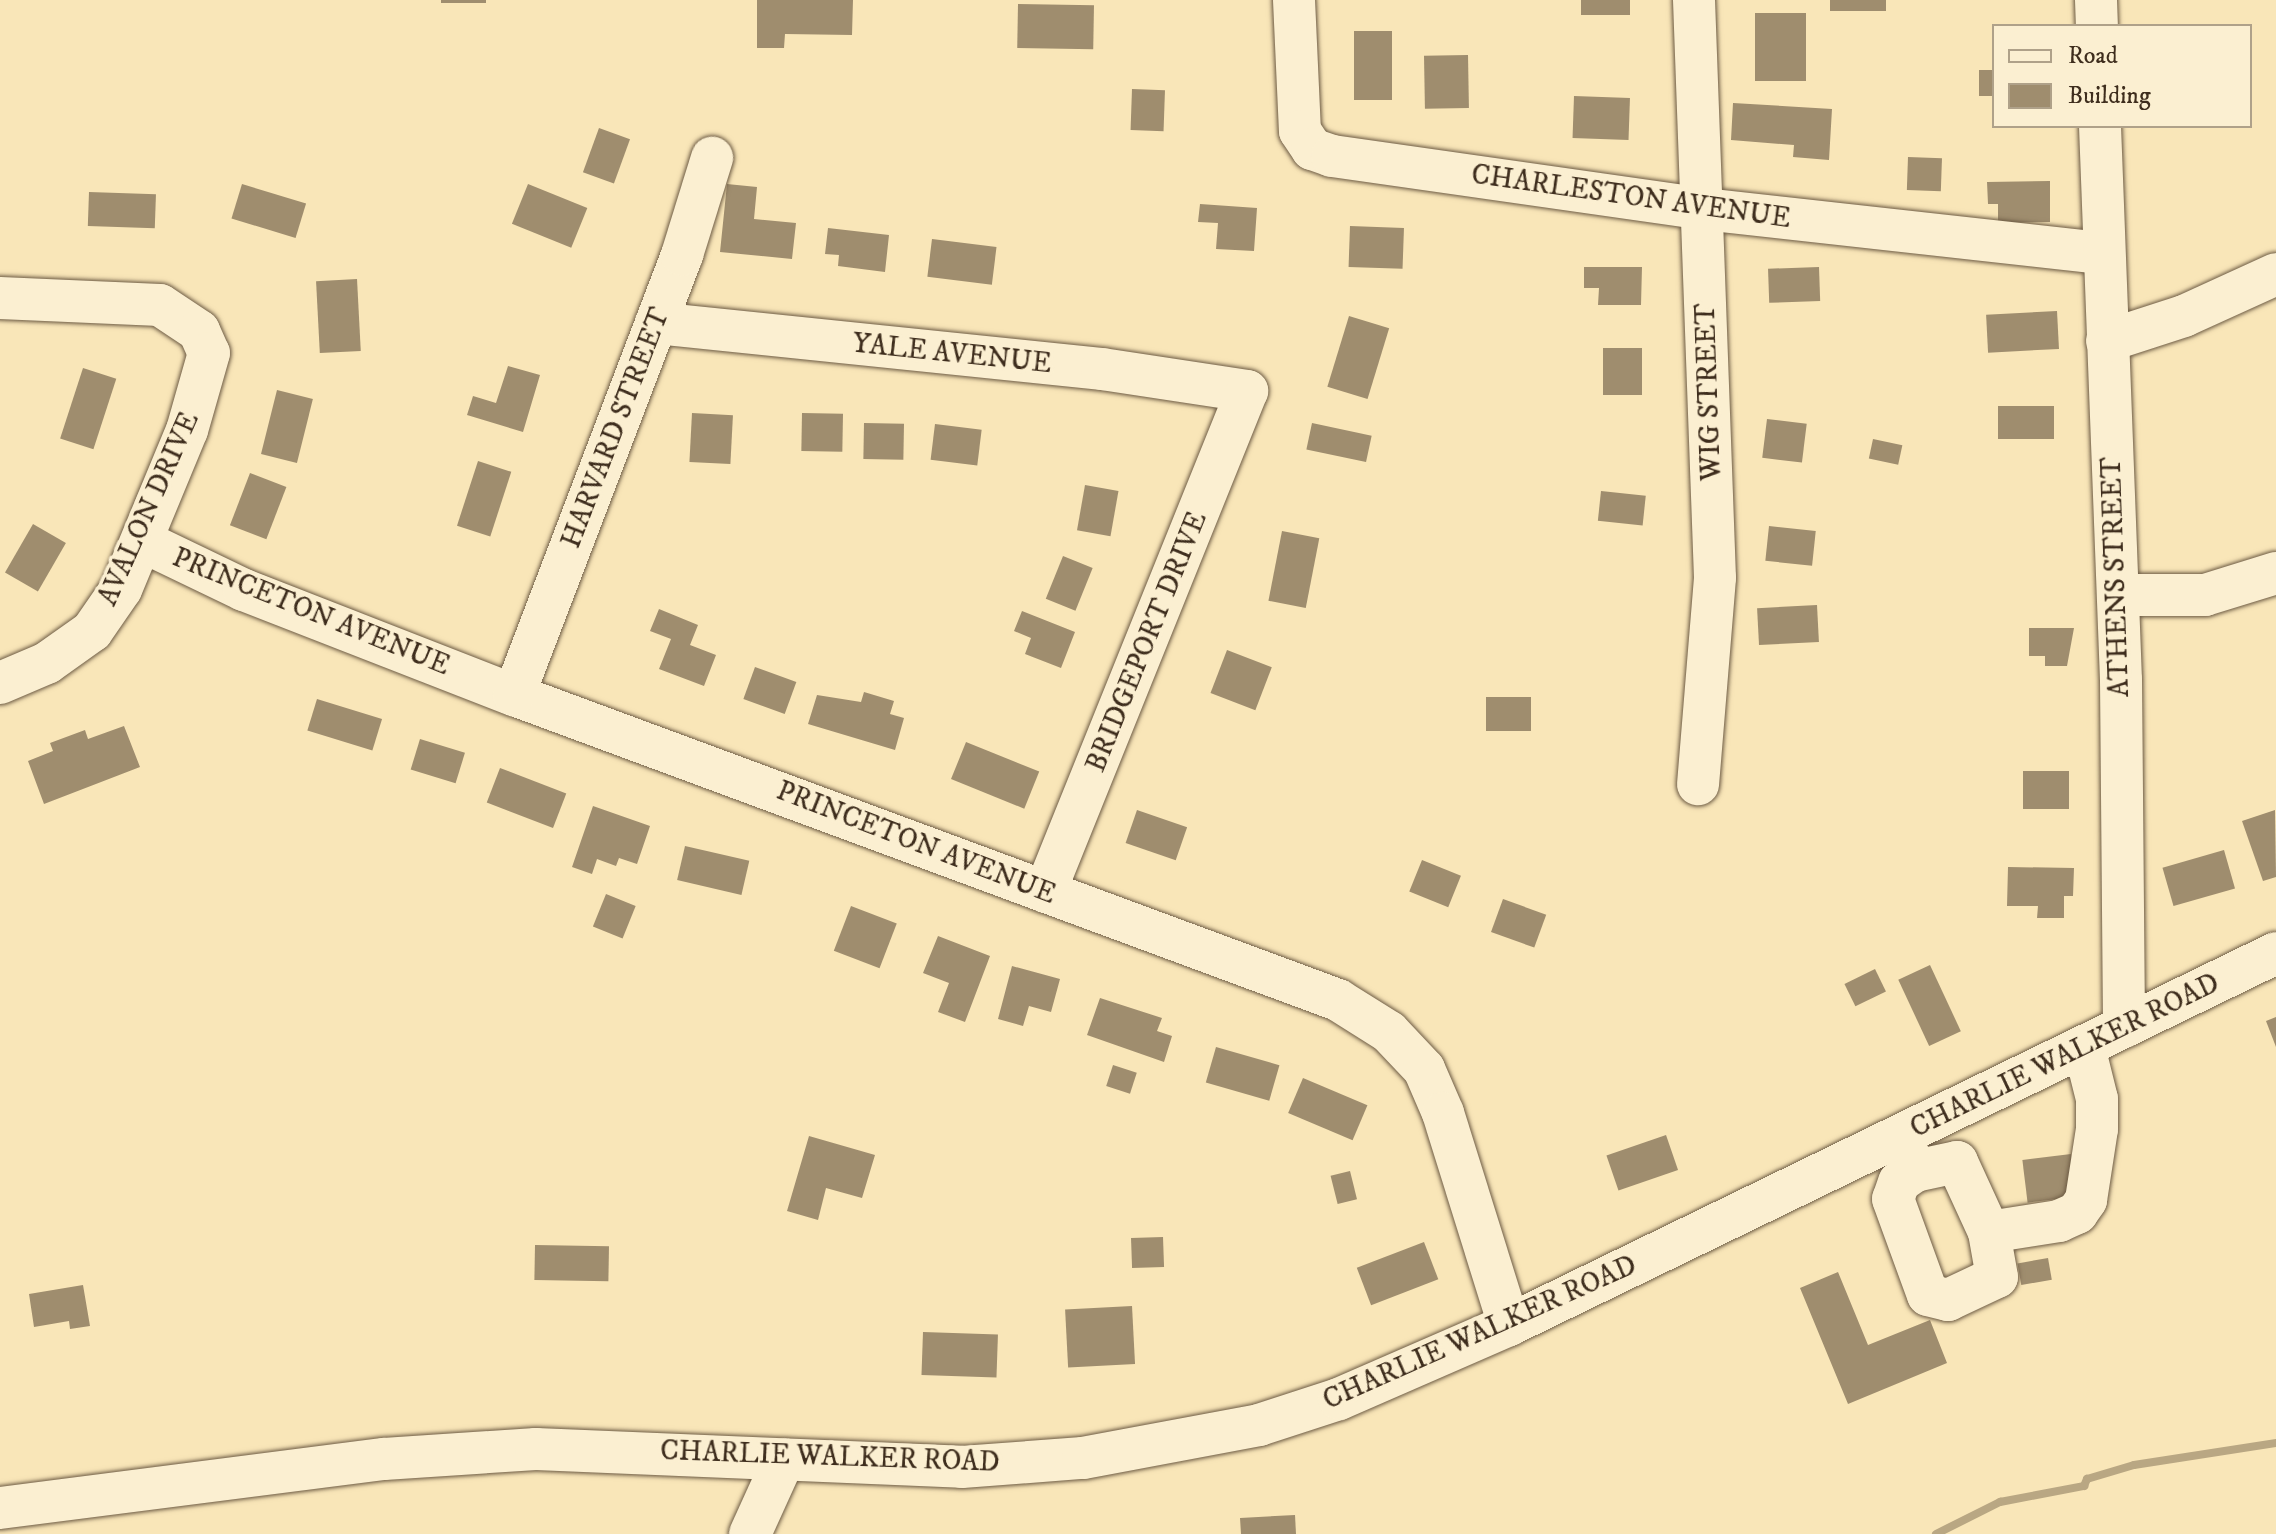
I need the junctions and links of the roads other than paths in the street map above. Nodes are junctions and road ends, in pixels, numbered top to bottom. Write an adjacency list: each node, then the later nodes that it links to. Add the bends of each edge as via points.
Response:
1 (1294, 0): 7 (street, CHARLESTON AVENUE, via 1300,131 1312,149)
2 (1694, 0): 7 (street, WIG STREET)
3 (2096, 0): 4 (street)
4 (2097, 24)
5 (2100, 128): 8 (street, ATHENS STREET)
6 (712, 158): 11 (street, HARVARD STREET)
7 (1703, 209): 8 (street, CHARLESTON AVENUE); 19 (street, WIG STREET, via 1715,578)
8 (2104, 253): 12 (street, ATHENS STREET)
9 (2276, 274): 12 (street, via 2184,316)
10 (0, 298): 14 (street, AVALON DRIVE, via 160,305 199,331 209,353 206,376)
11 (656, 323): 13 (street, YALE AVENUE, via 1102,369); 18 (street, HARVARD STREET)
12 (2107, 341): 16 (street, ATHENS STREET)
13 (1247, 391): 20 (street, BRIDGEPORT DRIVE)
14 (142, 541): 17 (street, AVALON DRIVE, via 121,589 92,631 47,663); 18 (street, PRINCETON AVENUE, via 244,590)
15 (2276, 573): 16 (street, via 2205,595)
16 (2118, 595): 22 (street, ATHENS STREET)
17 (0, 683)
18 (514, 695): 20 (street, PRINCETON AVENUE)
19 (1698, 784)
20 (1045, 892): 26 (street, PRINCETON AVENUE, via 1338,1000 1410,1051 1443,1113)
21 (2276, 953): 22 (street, CHARLIE WALKER ROAD)
22 (2124, 1027): 23 (street, CHARLIE WALKER ROAD)
23 (2084, 1047): 24 (street, CHARLIE WALKER ROAD); 25 (street, via 2097,1099 2086,1200 2077,1213 2059,1221)
24 (1908, 1153): 25 (street, via 1957,1162); 25 (street, via 1893,1199 1928,1295 1948,1300 1997,1277); 26 (street, CHARLIE WALKER ROAD)
25 (1989, 1232)
26 (1509, 1325): 27 (street, CHARLIE WALKER ROAD, via 1339,1399 1178,1443 1083,1458 962,1467)
27 (784, 1459): 28 (street, CHARLIE WALKER ROAD, via 536,1449 384,1459); 29 (street)
28 (0, 1508)
29 (750, 1534)

